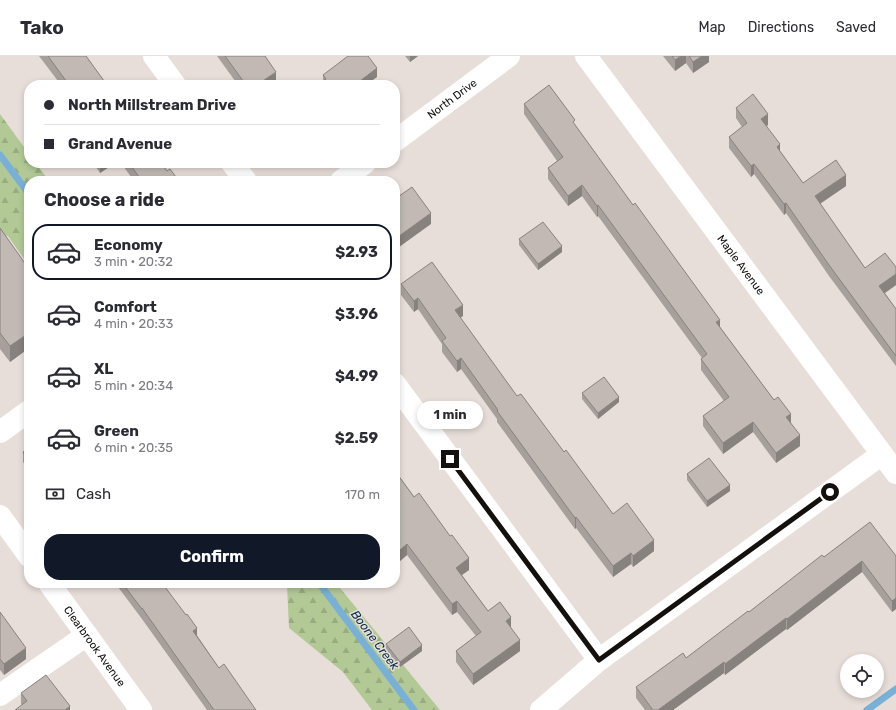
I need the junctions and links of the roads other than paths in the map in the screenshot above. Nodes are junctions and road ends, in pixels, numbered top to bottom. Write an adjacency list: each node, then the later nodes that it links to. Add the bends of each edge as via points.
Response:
1 (154, 56): 4 (street)
2 (509, 56): 5 (street, North Drive)
3 (586, 56): 13 (street, Maple Avenue)
4 (171, 80)
5 (400, 137)
6 (236, 168): 8 (street)
7 (358, 168): 9 (street)
8 (242, 176)
9 (348, 176)
10 (400, 391): 19 (street)
11 (24, 415): 12 (street)
12 (0, 432)
13 (882, 454): 14 (street, Maple Avenue); 19 (street)
14 (896, 473)
15 (0, 516): 16 (street)
16 (24, 549)
17 (53, 588): 18 (street, Clearbrook Avenue)
18 (87, 635): 20 (street); 21 (street, Clearbrook Avenue)
19 (599, 660): 22 (street)
20 (0, 695)
21 (141, 710)
22 (540, 710)

